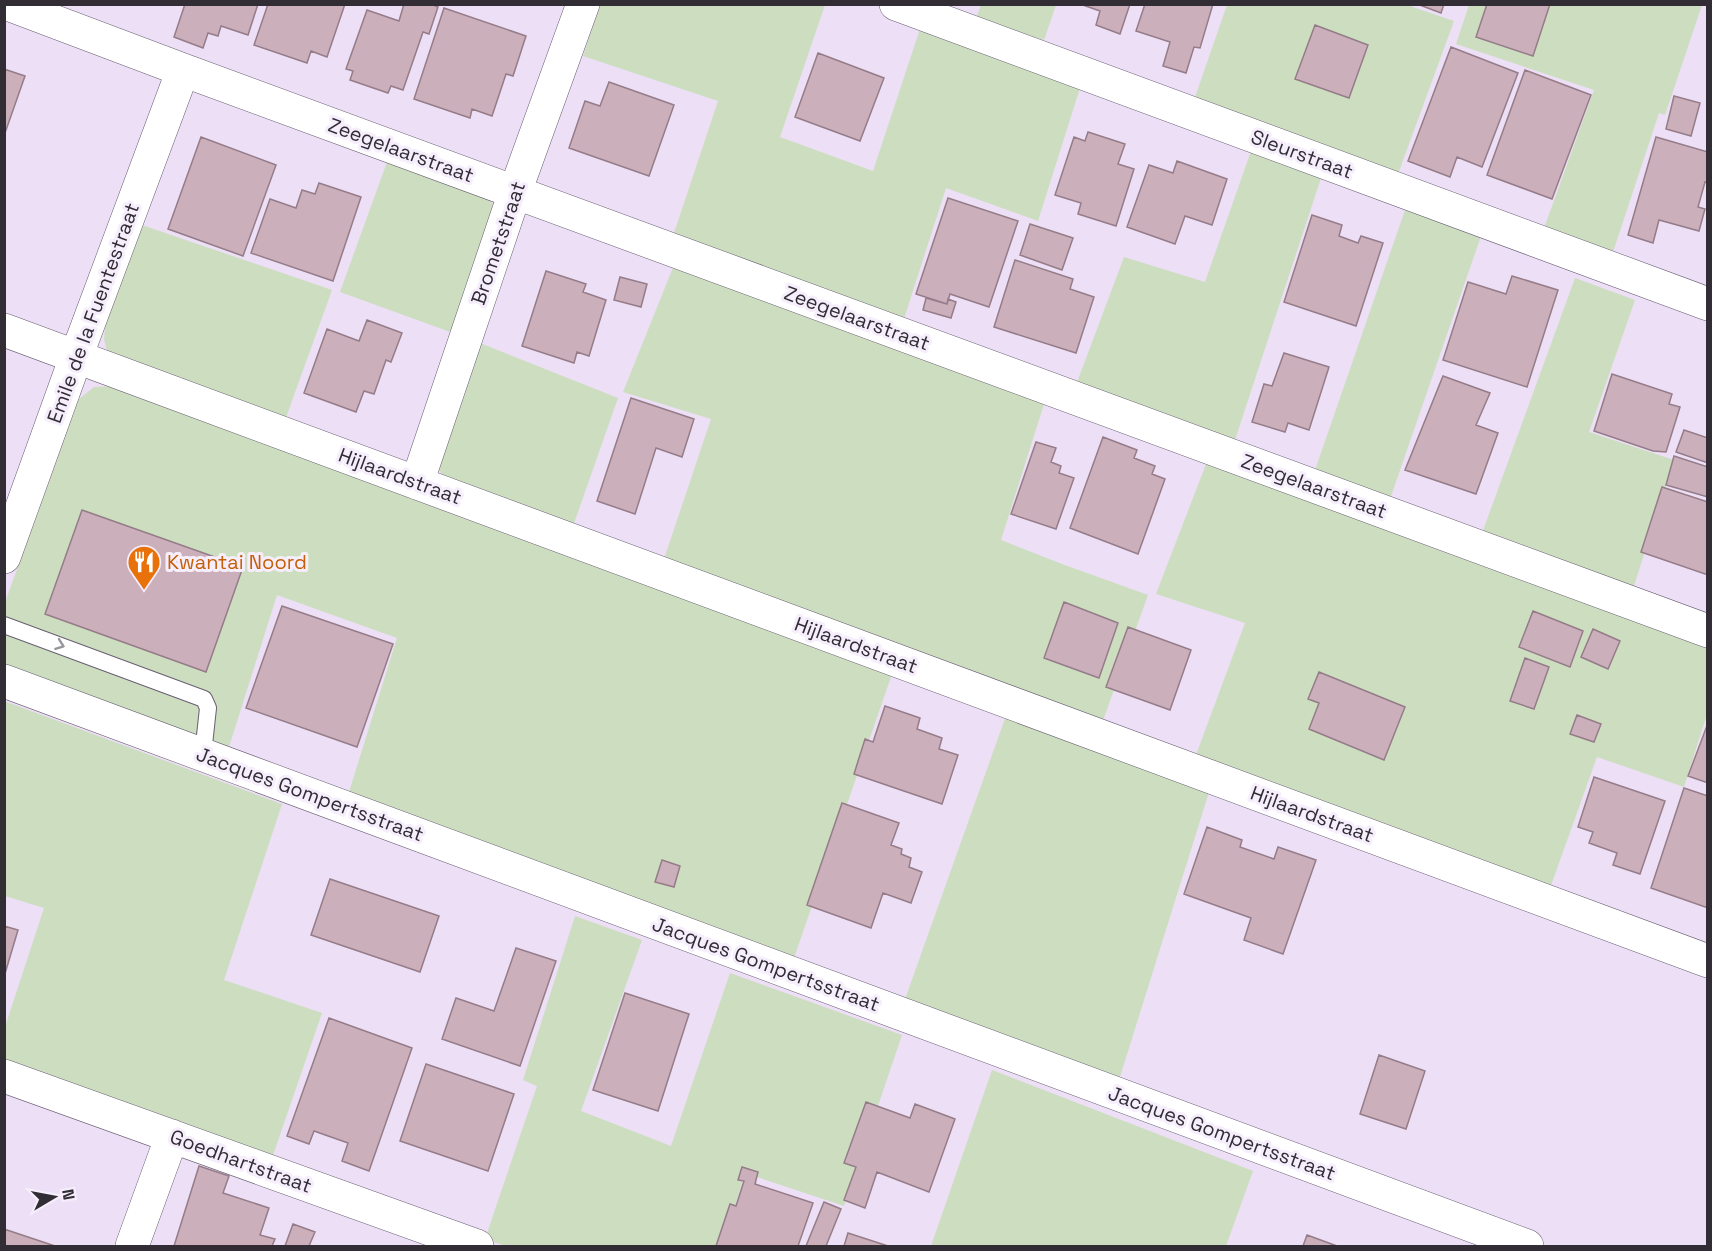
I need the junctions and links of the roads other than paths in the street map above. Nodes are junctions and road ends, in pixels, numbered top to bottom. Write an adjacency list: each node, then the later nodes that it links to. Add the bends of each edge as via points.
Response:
1 (8, 4): 4 (street, Zeegelaarstraat)
2 (583, 4): 5 (street, Brometstraat)
3 (896, 4): 6 (street, Sleurstraat)
4 (183, 70): 5 (street, Zeegelaarstraat); 8 (street, Emile de la Fuentestraat)
5 (515, 192): 9 (street, Brometstraat); 12 (street, Zeegelaarstraat)
6 (1707, 304)
7 (4, 330): 8 (street, Hijlaardstraat)
8 (76, 357): 9 (street, Hijlaardstraat); 10 (street, Emile de la Fuentestraat)
9 (417, 483): 15 (street, Hijlaardstraat)
10 (4, 557)
11 (4, 625): 14 (lane, one-way to 14, via 204,699 208,708)
12 (1707, 631)
13 (4, 681): 14 (street, Jacques Gompertsstraat)
14 (202, 754): 20 (street, Jacques Gompertsstraat)
15 (1707, 961)
16 (4, 1076): 17 (street, Goedhartstraat)
17 (172, 1136): 18 (street); 19 (street, Goedhartstraat)
18 (132, 1246)
19 (477, 1246)
20 (1527, 1246)

